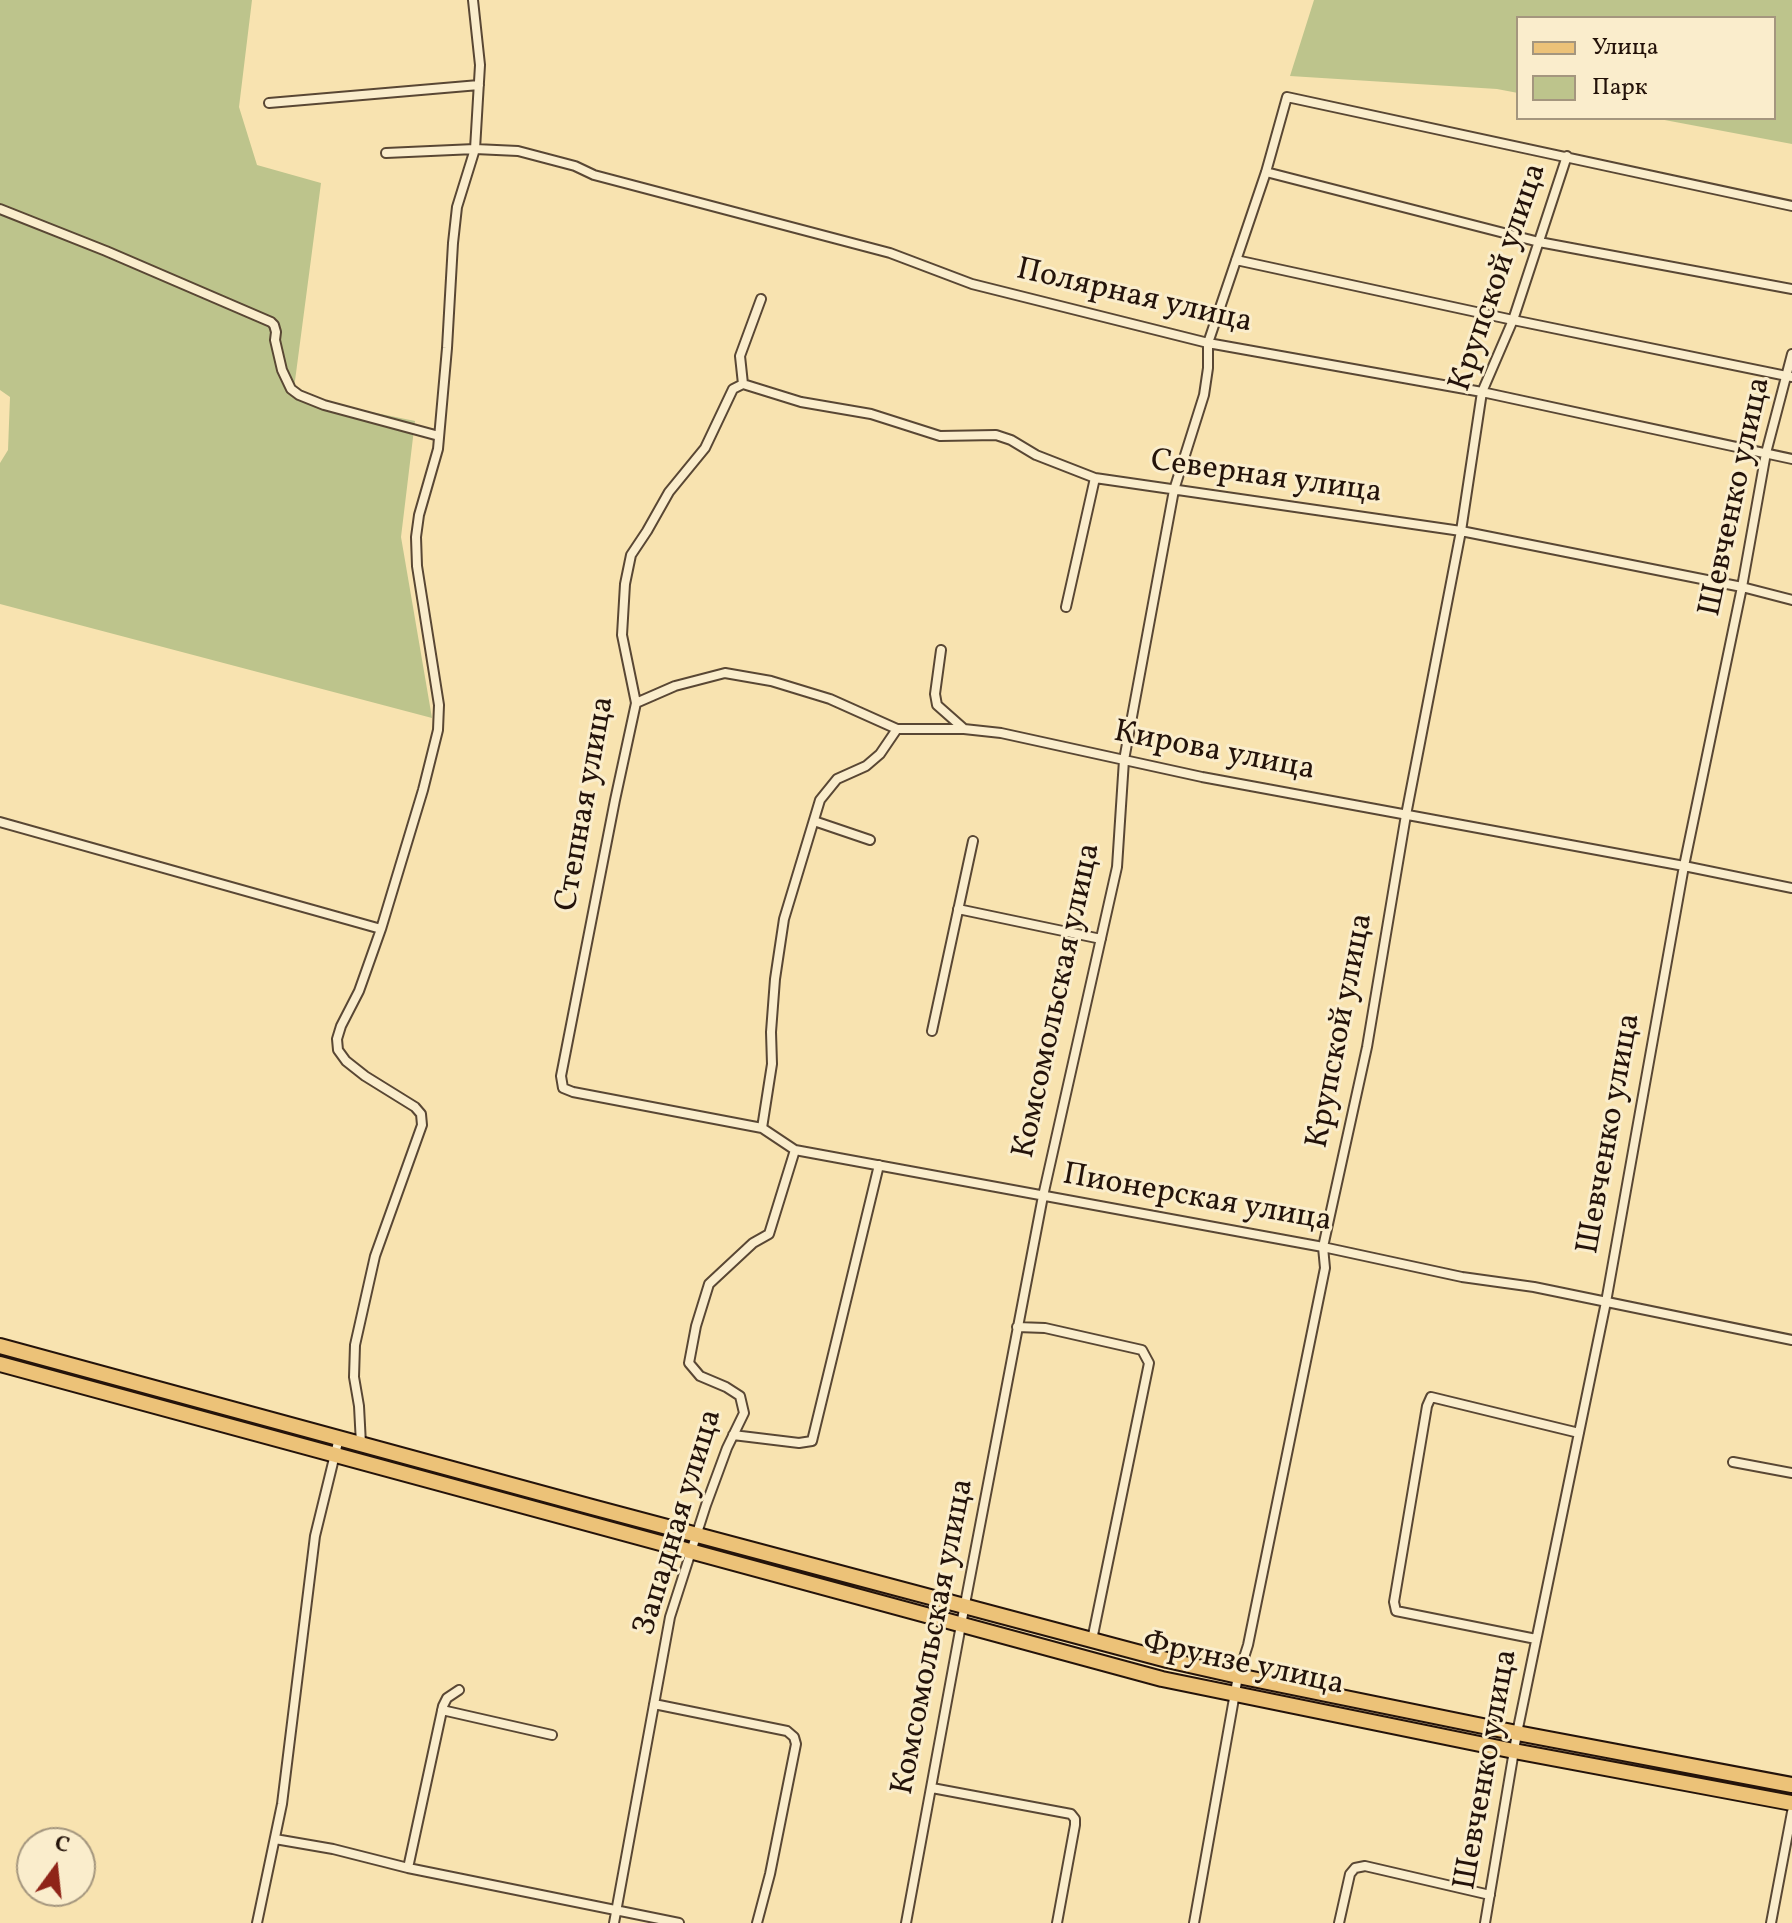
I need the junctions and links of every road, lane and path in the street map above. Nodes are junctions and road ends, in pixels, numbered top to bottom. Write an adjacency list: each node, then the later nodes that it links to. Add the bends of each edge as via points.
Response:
1 (473, 0): 2 (street)
2 (479, 85): 3 (street); 4 (street)
3 (269, 103)
4 (475, 149): 5 (street, Полярная улица); 15 (street, Полярная улица, via 518,151 575,166 890,253 972,284); 20 (street, via 457,207)
5 (386, 153)
6 (1567, 156): 7 (street, Комсомольская улица, via 1287,97); 8 (street); 10 (street, Крупской улица)
7 (1266, 172): 10 (street); 11 (street, Комсомольская улица)
8 (1792, 206)
9 (0, 209): 20 (street, via 271,322 282,370 299,395)
10 (1539, 242): 12 (street); 14 (street, Крупской улица)
11 (1236, 260): 14 (street); 15 (street, Комсомольская улица)
12 (1792, 289)
13 (761, 299): 18 (street, via 740,356)
14 (1513, 320): 17 (street); 19 (street, Крупской улица)
15 (1208, 343): 19 (street, Полярная улица); 24 (street, Комсомольская улица, via 1204,395)
16 (1792, 354): 17 (street, Шевченко улица)
17 (1789, 376): 21 (street, Шевченко улица)
18 (743, 384): 23 (street, Северная улица, via 940,436 996,435); 30 (street, Степная улица, via 733,389 705,448 669,492 631,555 622,635)
19 (1482, 392): 21 (street, Полярная улица); 25 (street, Крупской улица)
20 (439, 436): 42 (street, via 416,537 438,730)
21 (1766, 453): 22 (street, Полярная улица); 26 (street, Шевченко улица)
22 (1792, 459)
23 (1095, 478): 24 (street, Северная улица); 28 (street)
24 (1174, 490): 25 (street, Северная улица); 33 (street, Комсомольская улица)
25 (1461, 531): 26 (street, Северная улица); 34 (street, Крупской улица)
26 (1742, 587): 27 (street, Северная улица); 39 (street, Шевченко улица)
27 (1792, 600)
28 (1066, 607)
29 (941, 650): 32 (street, via 937,705)
30 (636, 703): 31 (street, Кирова улица, via 725,673 830,699); 45 (street, Степная улица)
31 (897, 729): 32 (street, Кирова улица); 35 (street, via 866,766 837,779 820,800)
32 (964, 729): 33 (street, Кирова улица)
33 (1124, 760): 34 (street, Кирова улица); 43 (street, Комсомольская улица, via 1117,867)
34 (1406, 815): 39 (street, Кирова улица); 50 (street, Крупской улица, via 1367,1047)
35 (814, 821): 37 (street); 46 (street, via 784,919)
36 (0, 822): 42 (street)
37 (870, 840)
38 (973, 841): 41 (street)
39 (1684, 866): 40 (street, Кирова улица); 51 (street, Шевченко улица)
40 (1792, 888)
41 (958, 909): 43 (street); 44 (street)
42 (381, 929): 59 (street, via 341,1026 338,1050 365,1076 415,1107 422,1125 375,1256 355,1345)
43 (1101, 939): 49 (street, Комсомольская улица)
44 (932, 1031)
45 (561, 1076): 46 (street, Пионерская улица, via 563,1088 573,1092)
46 (762, 1128): 47 (street, Пионерская улица)
47 (795, 1150): 48 (street, Пионерская улица); 57 (street, Западная улица, via 769,1234 709,1284 696,1326 689,1363 700,1376 740,1396 744,1413)
48 (879, 1165): 49 (street, Пионерская улица); 57 (street, via 812,1441)
49 (1043, 1196): 50 (street, Пионерская улица); 52 (street, Комсомольская улица)
50 (1323, 1247): 51 (street, Пионерская улица); 71 (street, Крупской улица, via 1325,1268)
51 (1606, 1302): 53 (street, Пионерская улица); 56 (street, Шевченко улица)
52 (1017, 1327): 67 (street, Комсомольская улица); 70 (street, via 1045,1328 1142,1350 1149,1363)
53 (1792, 1340)
54 (0, 1346): 58 (main road, Фрунзе улица)
55 (0, 1364): 60 (main road, Фрунзе улица)
56 (1579, 1433): 69 (street, Шевченко улица); 69 (street, via 1431,1397 1427,1406 1396,1611)
57 (733, 1435): 65 (street, Западная улица)
58 (339, 1438): 59 (main road, Фрунзе улица); 60 (street)
59 (361, 1444): 62 (main road, Фрунзе улица)
60 (334, 1455): 64 (main road, Фрунзе улица); 83 (street, via 315,1536)
61 (1733, 1462): 63 (street)
62 (454, 1469): 64 (main road); 65 (main road, Фрунзе улица)
63 (1792, 1473)
64 (449, 1486): 66 (main road, Фрунзе улица)
65 (696, 1534): 66 (street, Западная улица); 67 (main road, Фрунзе улица)
66 (690, 1552): 68 (main road, Фрунзе улица); 74 (street, Западная улица, via 670,1617)
67 (964, 1606): 68 (street, Комсомольская улица); 70 (main road, Фрунзе улица)
68 (961, 1625): 73 (main road, Фрунзе улица); 80 (street, Комсомольская улица)
69 (1536, 1639): 76 (street, Шевченко улица)
70 (1092, 1640): 71 (main road, Фрунзе улица)
71 (1238, 1676): 73 (street, Крупской улица); 76 (main road, Фрунзе улица)
72 (459, 1690): 75 (street)
73 (1235, 1695): 78 (main road, Фрунзе улица); 93 (street, Крупской улица)
74 (654, 1704): 86 (street, Западная улица); 90 (street, via 787,1731 794,1737)
75 (442, 1710): 77 (street); 84 (street)
76 (1517, 1733): 78 (street, Шевченко улица); 79 (main road, Фрунзе улица)
77 (552, 1735)
78 (1514, 1751): 81 (main road, Фрунзе улица); 85 (street, Шевченко улица)
79 (1792, 1785)
80 (932, 1788): 91 (street, Комсомольская улица); 92 (street, via 1071,1814 1075,1825)
81 (1792, 1803)
82 (1792, 1812): 96 (street)
83 (275, 1839): 84 (street); 87 (street)
84 (408, 1868): 86 (street)
85 (1490, 1895): 94 (street, via 1365,1866 1350,1874); 95 (street, Шевченко улица)
86 (616, 1909): 88 (street, Западная улица); 89 (street)
87 (257, 1923)
88 (614, 1923)
89 (679, 1923)
90 (757, 1923)
91 (906, 1923)
92 (1057, 1923)
93 (1194, 1923)
94 (1339, 1923)
95 (1485, 1923)
96 (1771, 1923)

